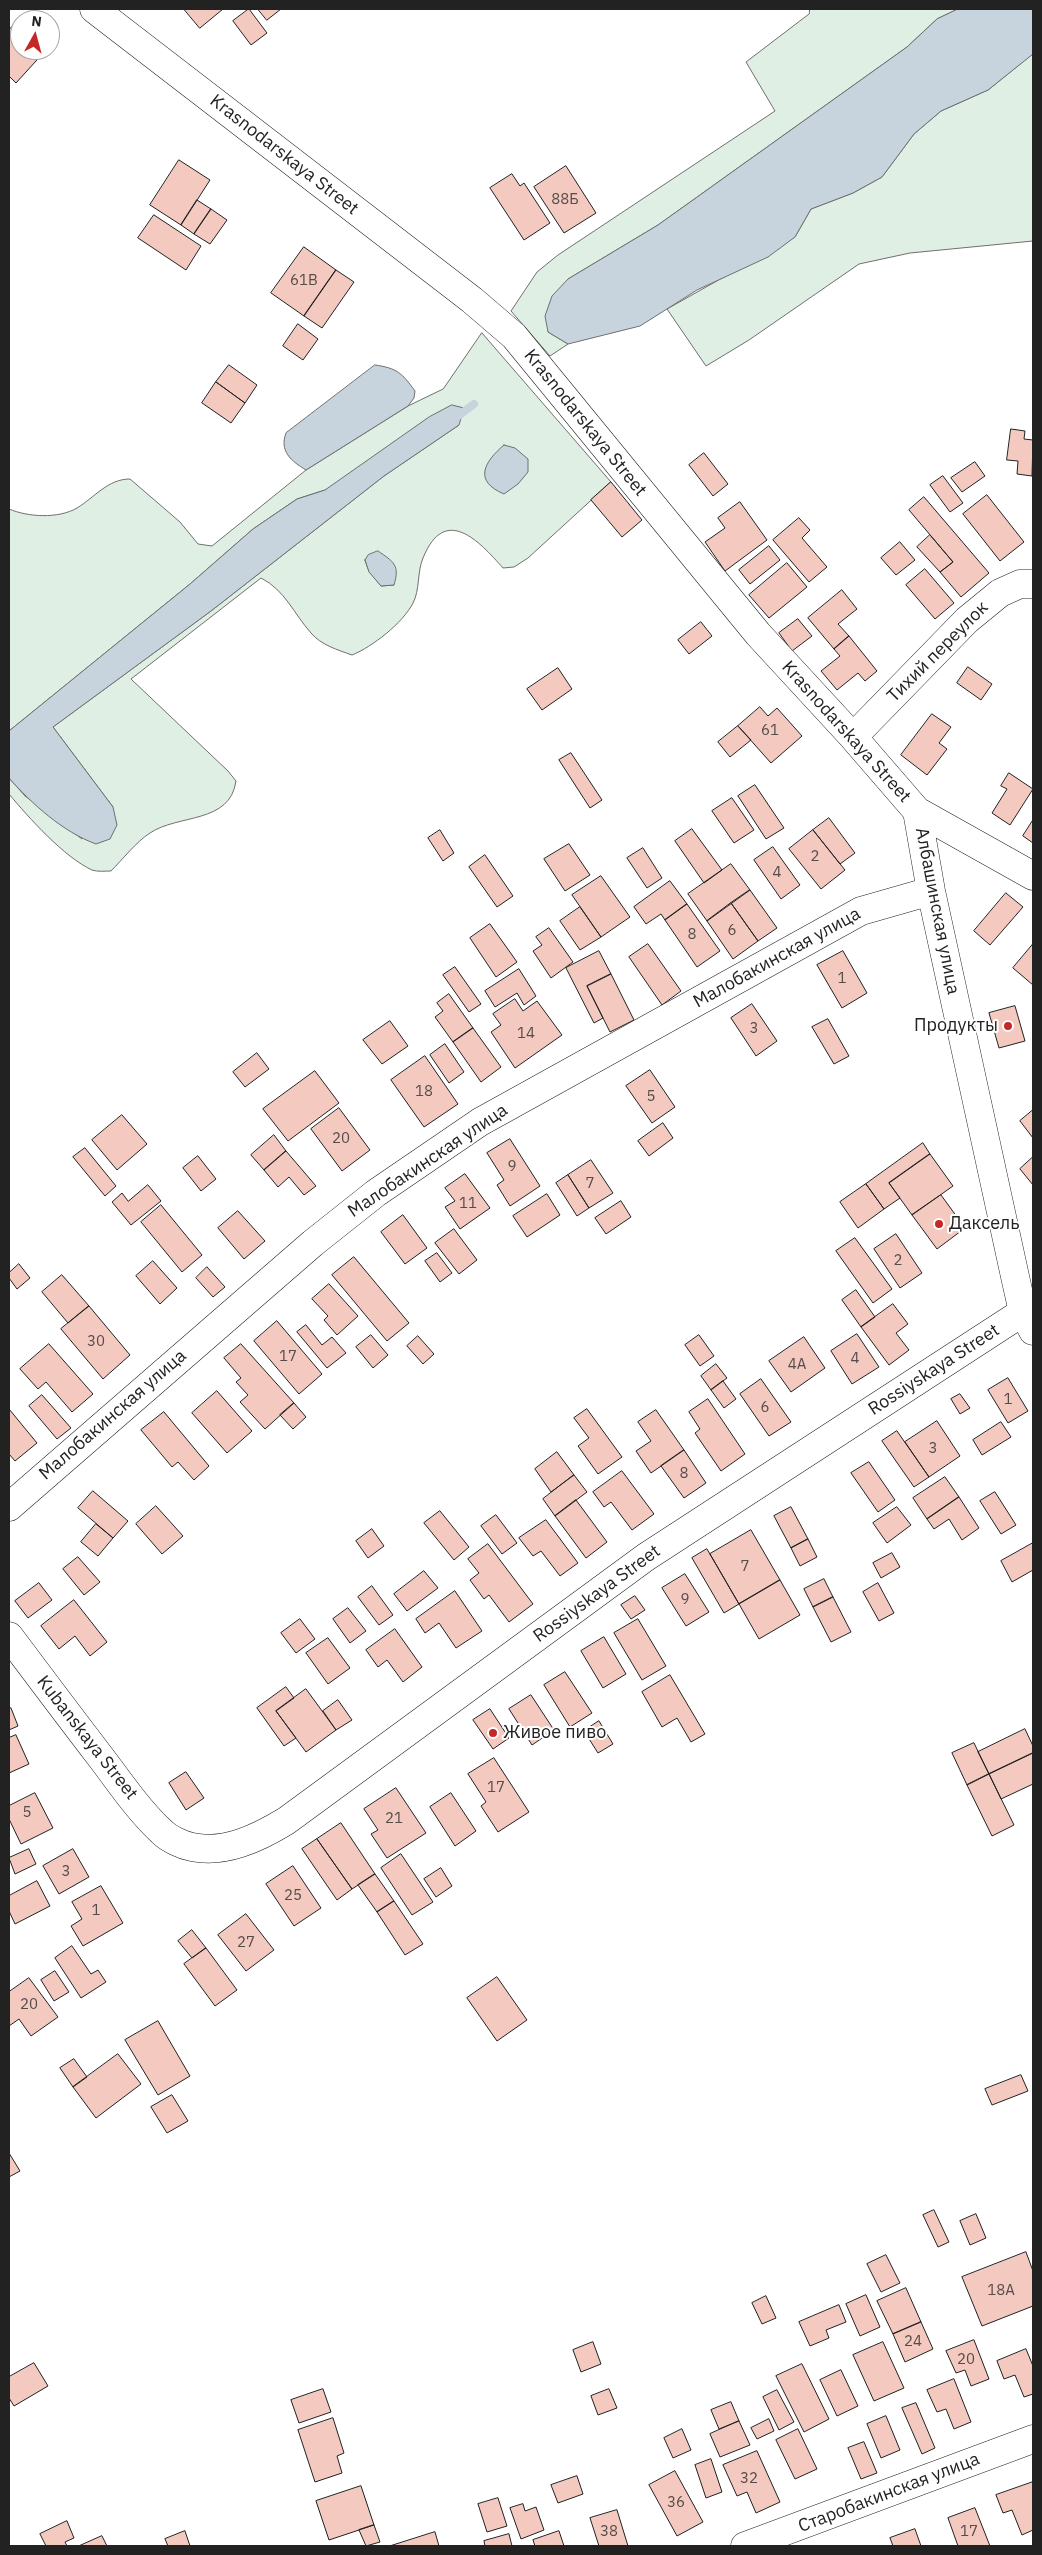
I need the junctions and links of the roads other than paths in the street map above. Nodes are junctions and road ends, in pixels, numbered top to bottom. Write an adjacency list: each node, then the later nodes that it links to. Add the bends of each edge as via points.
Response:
1 (94, 9): 3 (street, Krasnodarskaya Street, via 472,300 514,336 758,634)
2 (1033, 584): 3 (street, Тихий переулок, via 1020,584 1000,593 968,620)
3 (853, 737): 4 (street, Krasnodarskaya Street)
4 (917, 811): 5 (street, Krasnodarskaya Street); 6 (street, Албашинская улица)
5 (1033, 876)
6 (931, 891): 7 (street, Албашинская улица); 8 (street, Малобакинская улица, via 861,911 449,1142 312,1243)
7 (1028, 1322): 10 (street, Rossiyskaya Street, via 646,1557 286,1821 261,1836 226,1847 192,1848)
8 (9, 1507)
9 (9, 1636): 10 (street, Kubanskaya Street, via 129,1796)
10 (168, 1837)
11 (1033, 2439): 12 (street, Старобакинская улица)
12 (745, 2546)

